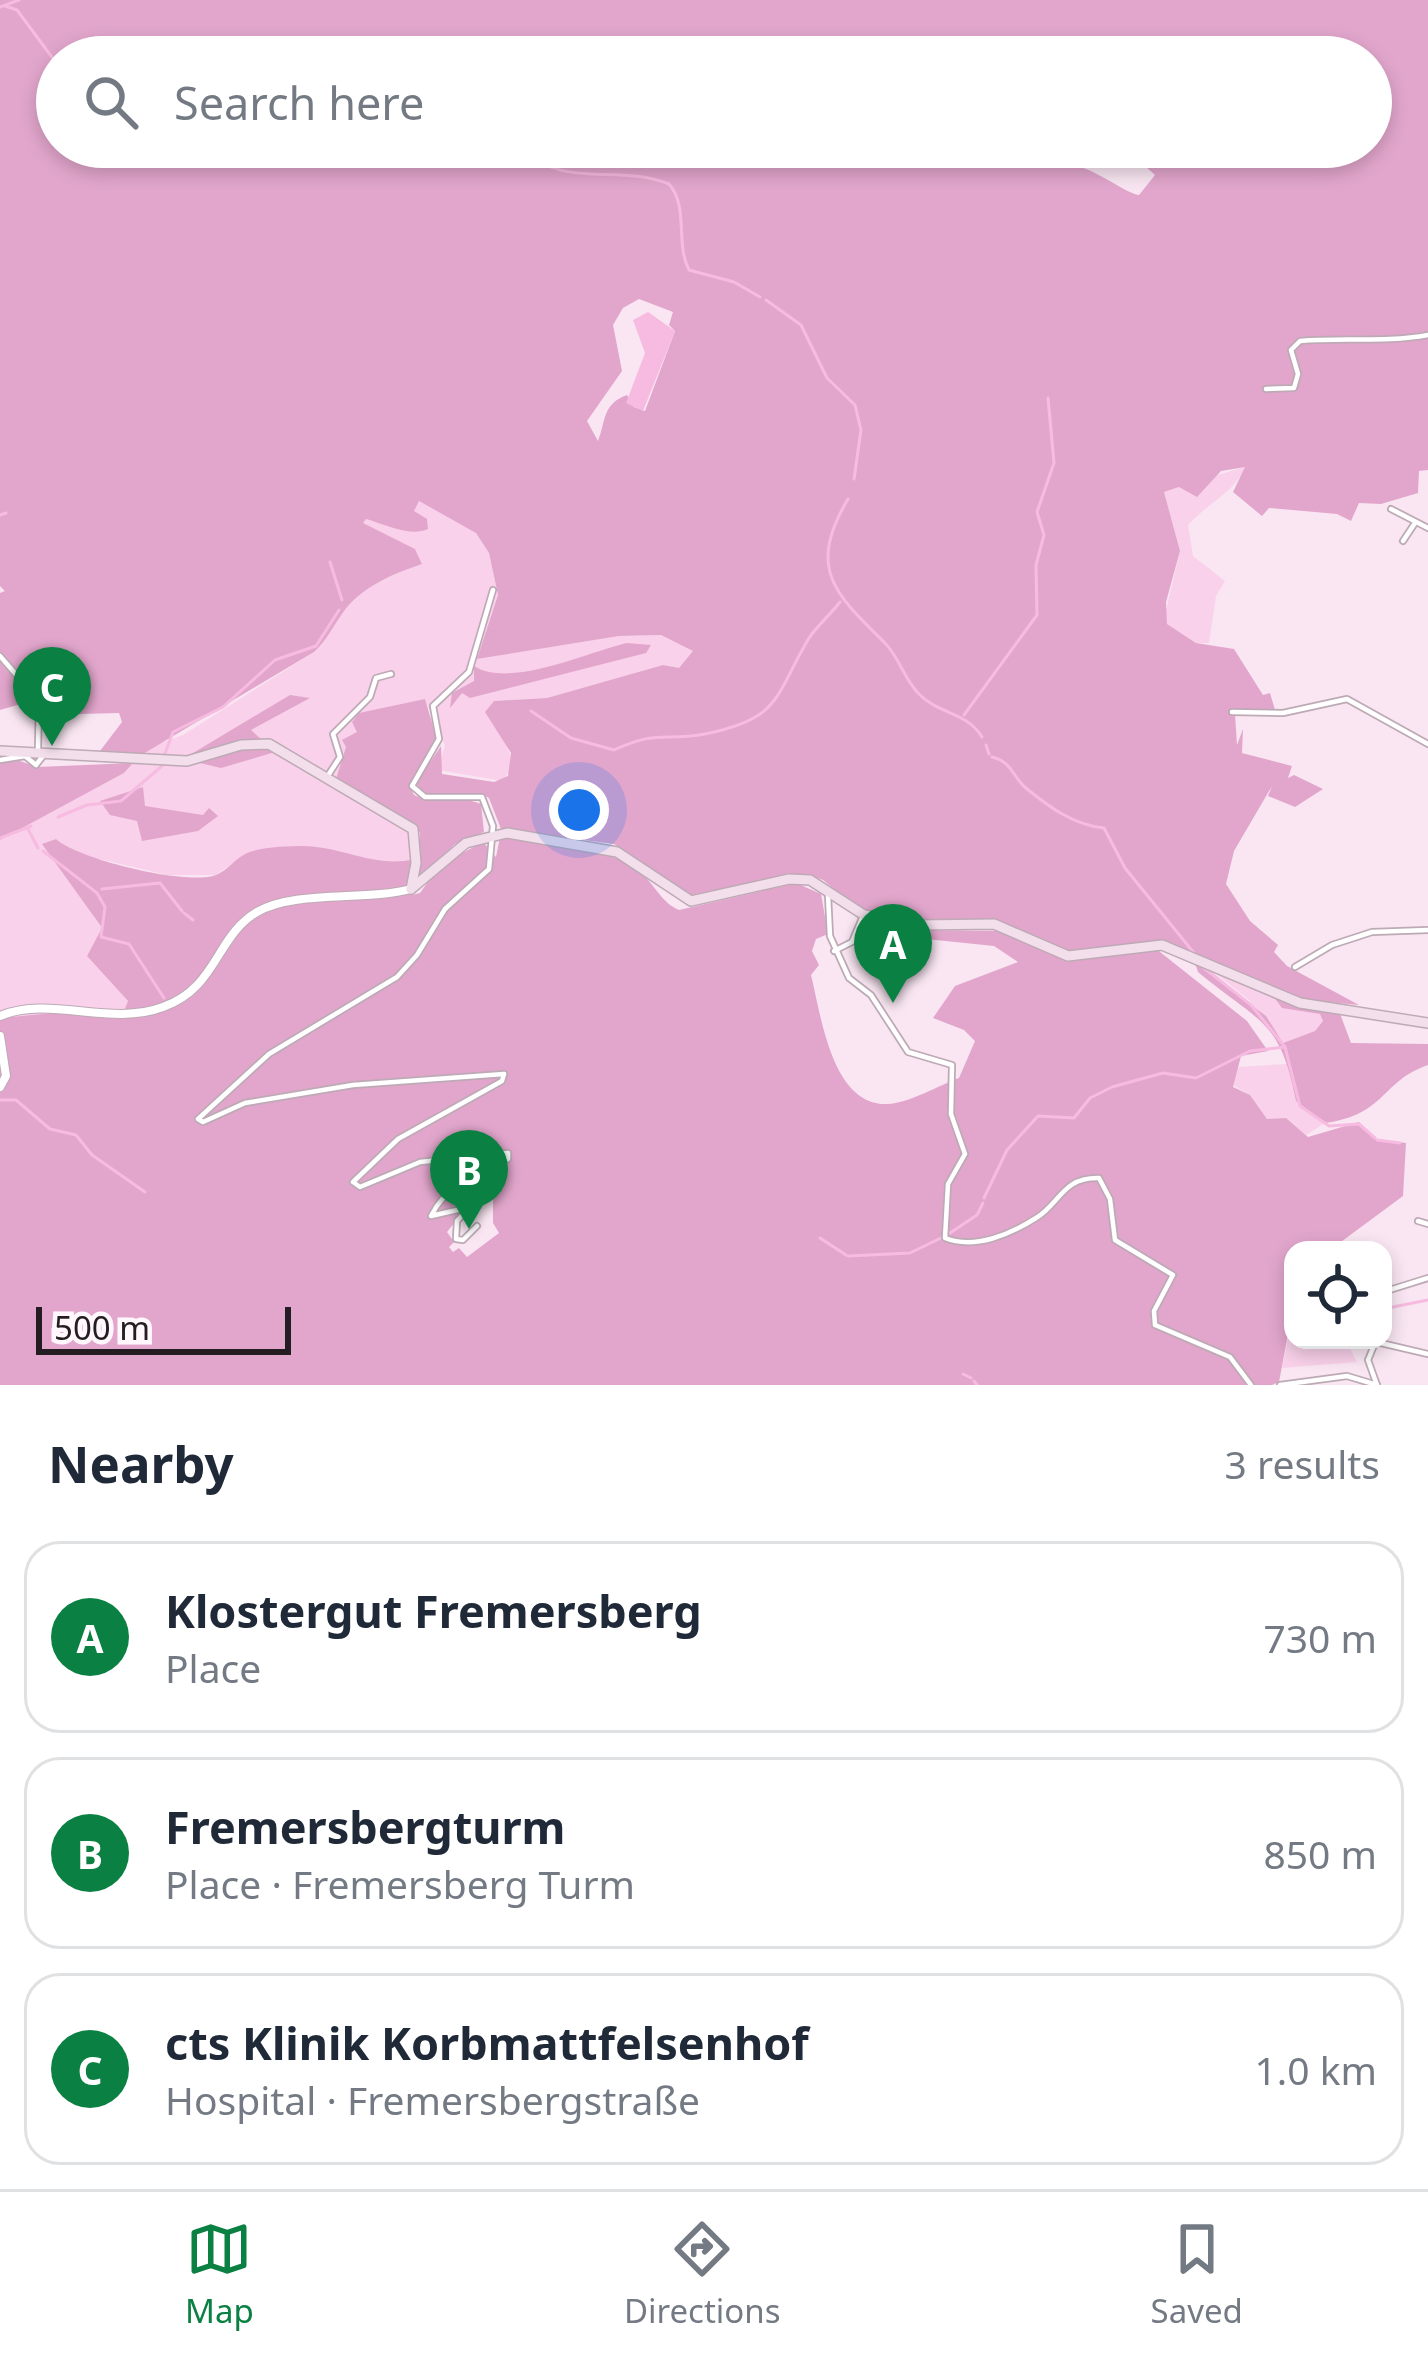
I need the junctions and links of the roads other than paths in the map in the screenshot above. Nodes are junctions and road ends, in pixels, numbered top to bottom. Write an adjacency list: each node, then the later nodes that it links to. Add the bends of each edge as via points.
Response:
1 (1428, 335): 2 (street, via 1389,343 1300,340 1291,350 1294,388)
2 (1266, 389)
3 (1391, 509): 4 (street)
4 (1415, 523): 5 (street); 6 (street)
5 (1428, 528)
6 (1403, 541)
7 (493, 590): 15 (street, via 470,672 433,706 439,739 412,786 425,797 482,797)
8 (0, 656): 13 (street, via 39,700)
9 (391, 674): 14 (street, via 376,679 370,697 333,734 340,757)
10 (1232, 712): 11 (street, via 1269,714 1347,699)
11 (1428, 744)
12 (0, 755): 13 (main road)
13 (32, 755): 14 (main road, via 187,761 261,742)
14 (327, 777): 16 (main road, via 413,830)
15 (494, 834): 16 (main road, via 448,854); 17 (main road, via 609,849 691,901 789,879); 28 (street, via 489,869 445,909 407,968 269,1054 198,1116 203,1122 245,1103 353,1085 504,1074 398,1139 354,1178 360,1187 420,1162 508,1153 432,1211 434,1218 470,1207 457,1221 459,1242)
16 (411, 889): 22 (street, via 267,906 235,929 211,974 165,1007 119,1017)
17 (829, 893): 18 (main road); 20 (street)
18 (863, 915): 20 (street, via 852,942); 23 (main road, via 919,925 994,924 1068,956 1149,944 1300,1003)
19 (1428, 930): 21 (street, via 1372,932)
20 (834, 951): 34 (street, via 901,1045 952,1065 951,1114 965,1154 948,1184 945,1238 1006,1236 1058,1193 1099,1178 1115,1240 1174,1275 1155,1325 1230,1357)
21 (1295, 967)
22 (0, 1016)
23 (1428, 1023)
24 (0, 1036): 25 (street)
25 (0, 1087)
26 (1418, 1221): 27 (street)
27 (1428, 1224)
28 (477, 1226)
29 (1428, 1278): 30 (street)
30 (1392, 1289)
31 (1392, 1346): 33 (street)
32 (1370, 1349): 36 (street)
33 (1428, 1354)
34 (1251, 1385)
35 (1280, 1385): 36 (street, via 1347,1376)
36 (1377, 1385)

